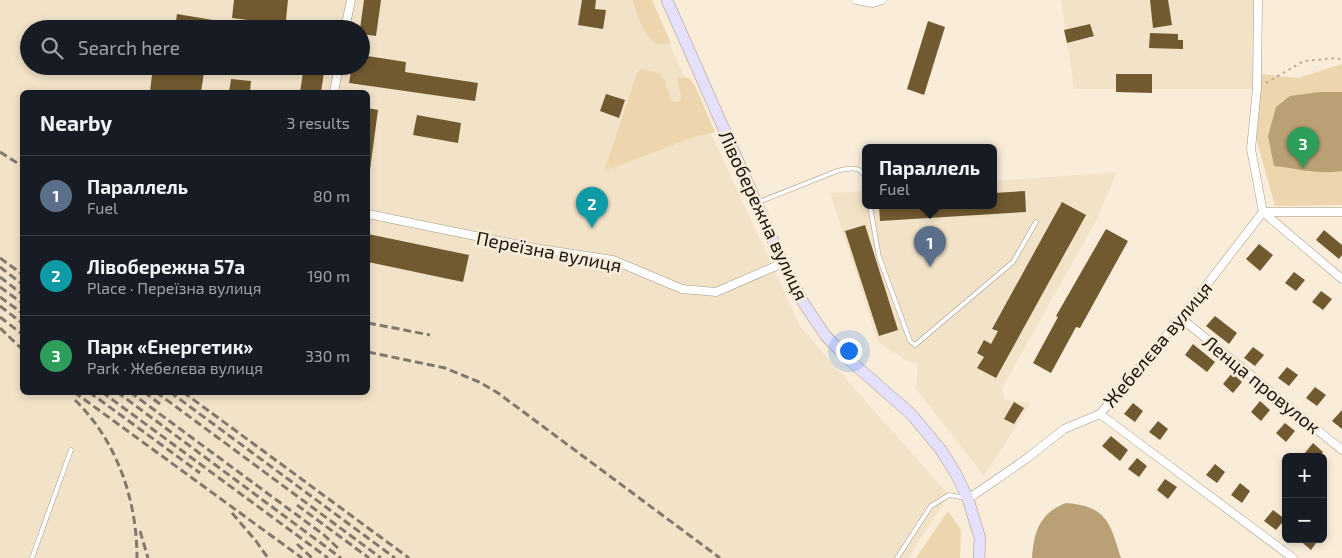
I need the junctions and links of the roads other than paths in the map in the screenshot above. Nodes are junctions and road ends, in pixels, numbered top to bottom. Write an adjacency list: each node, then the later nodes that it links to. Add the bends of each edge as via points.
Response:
1 (351, 0): 6 (street)
2 (667, 0): 10 (main road, Лівобережна вулиця)
3 (856, 0): 4 (street)
4 (882, 0)
5 (1258, 0): 12 (street, via 1257,88 1251,149)
6 (347, 20)
7 (337, 75): 8 (street)
8 (334, 90)
9 (862, 171): 10 (lane, via 846,168)
10 (757, 203): 16 (main road, Лівобережна вулиця)
11 (871, 209): 15 (lane, via 879,257 910,341 915,344 1013,262)
12 (1263, 212): 13 (street); 17 (street); 18 (street, Жебелєва вулиця)
13 (1342, 212)
14 (370, 214): 16 (street, Переїзна вулиця, via 534,248 614,260 682,289 716,292)
15 (1036, 222)
16 (783, 263): 22 (main road, Лівобережна вулиця, via 825,335 912,414 941,450)
17 (1342, 279)
18 (1181, 318): 19 (street, Жебелєва вулиця); 21 (street, Ленца провулок)
19 (1100, 414): 22 (street, Жебелєва вулиця, via 1064,429); 26 (street)
20 (71, 450): 23 (lane)
21 (1342, 450)
22 (968, 498): 24 (lane, via 949,495 931,506); 25 (main road, Лівобережна вулиця, via 980,538)
23 (32, 558)
24 (897, 558)
25 (979, 558)
26 (1293, 558)

